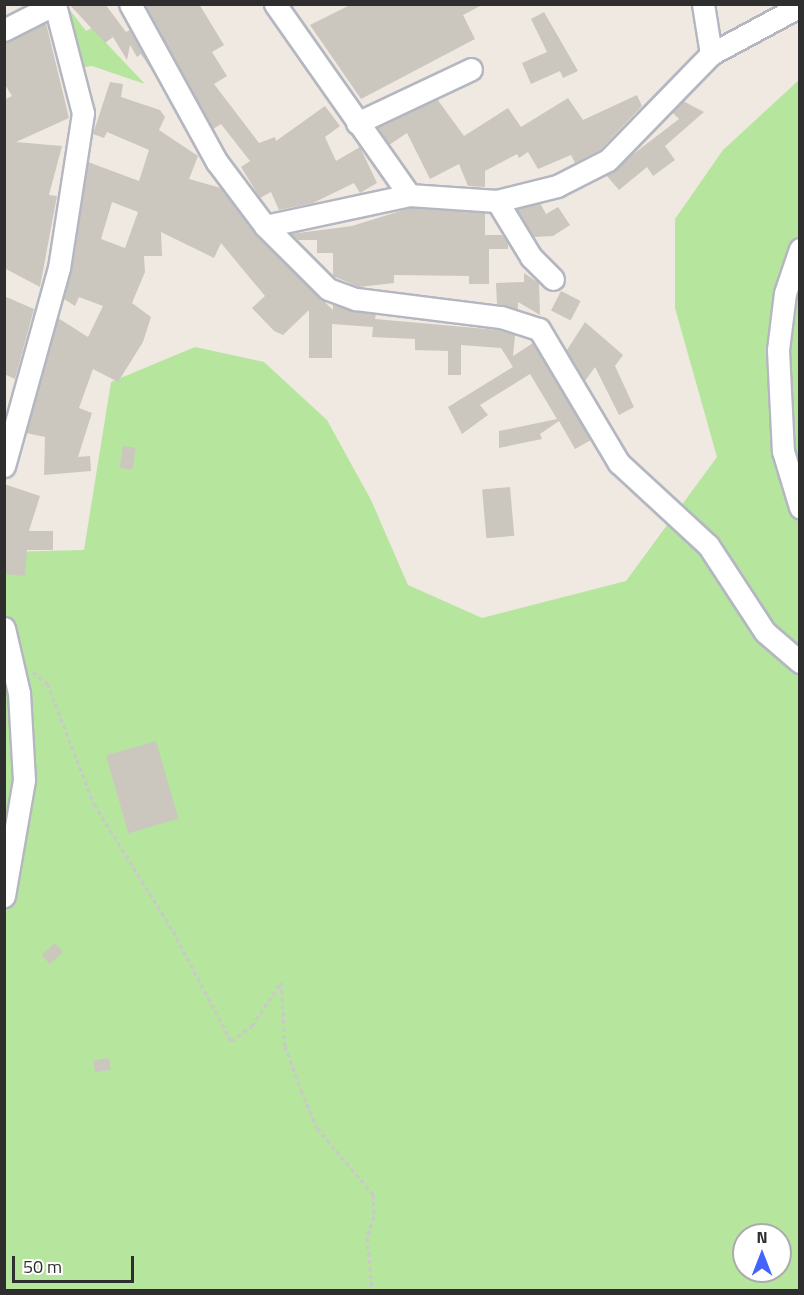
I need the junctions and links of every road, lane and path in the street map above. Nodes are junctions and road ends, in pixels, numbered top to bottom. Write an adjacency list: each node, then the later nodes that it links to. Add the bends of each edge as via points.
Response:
1 (130, 4): 12 (street, via 217,162)
2 (275, 4): 9 (street)
3 (703, 4): 7 (street)
4 (55, 5): 6 (street); 15 (street, via 83,113 59,267)
5 (800, 6): 7 (street)
6 (4, 30)
7 (711, 54): 11 (street, via 608,160 557,186)
8 (471, 69): 9 (street)
9 (357, 123): 10 (street)
10 (410, 195): 11 (street); 12 (street)
11 (497, 201): 14 (street, via 531,257)
12 (265, 226): 18 (street, via 328,290 356,299 501,317 540,329 619,463 708,544 765,632)
13 (800, 249): 16 (street, via 785,293 778,359 783,451)
14 (553, 279)
15 (4, 466)
16 (800, 507)
17 (4, 628): 19 (street)
18 (800, 662)
19 (14, 669): 20 (street, via 24,780); 21 (path, via 28,669 47,683 94,804 173,931 231,1041 252,1026 281,982 285,1046 300,1090 317,1128 373,1194 374,1216 367,1237)
20 (4, 896)
21 (372, 1290)

